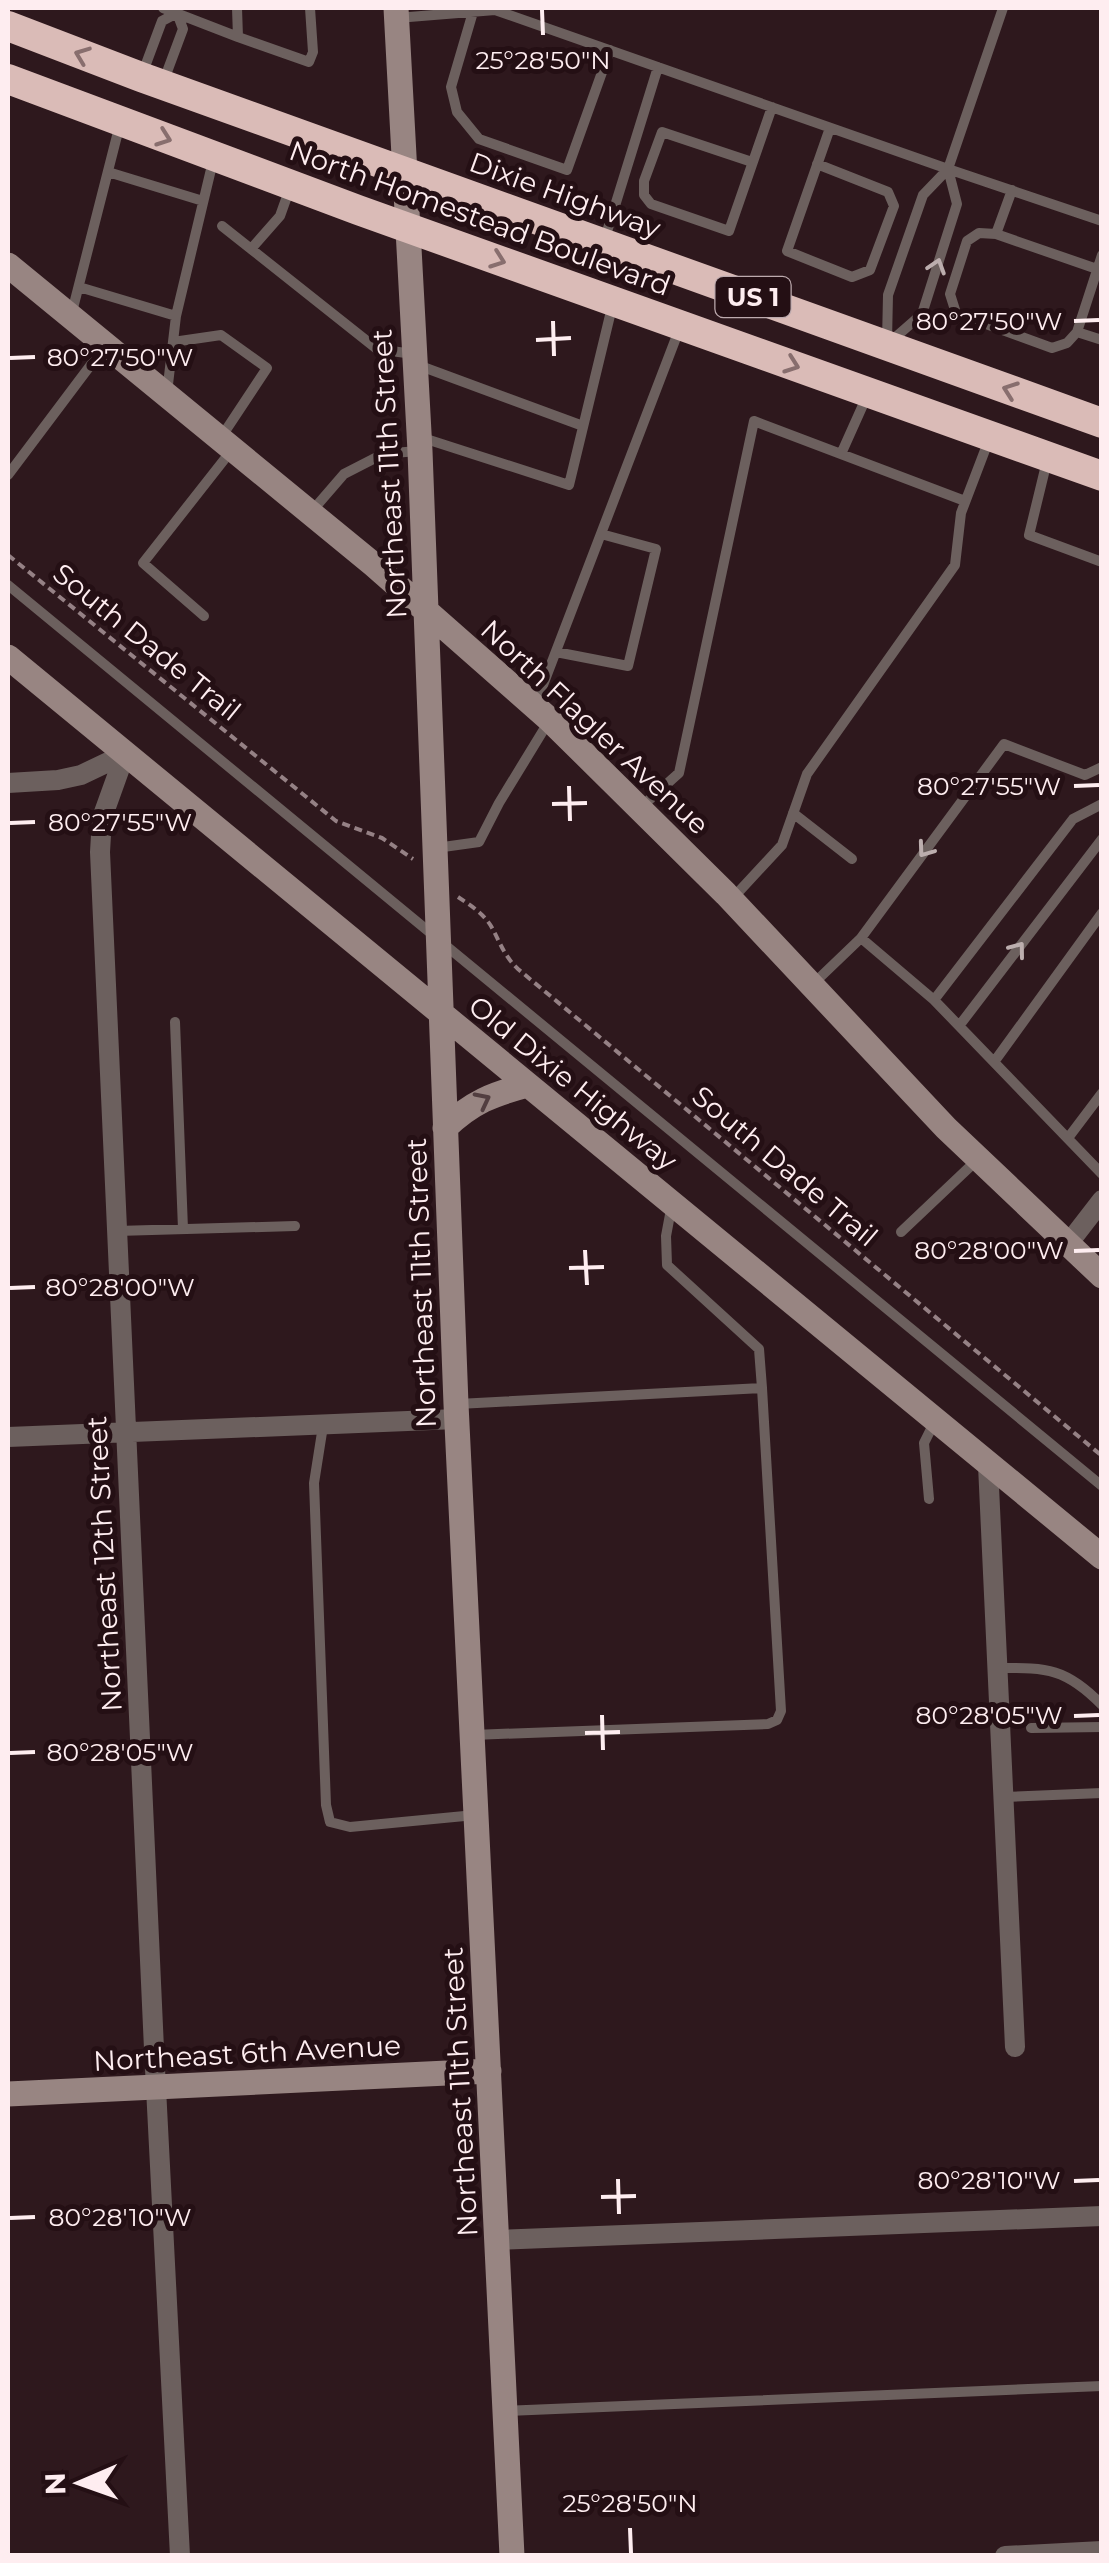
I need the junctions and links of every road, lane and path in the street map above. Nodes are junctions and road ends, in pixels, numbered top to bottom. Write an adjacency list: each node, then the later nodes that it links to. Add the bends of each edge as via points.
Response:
1 (163, 8): 6 (lane)
2 (237, 8): 9 (lane)
3 (310, 8): 9 (lane, via 309,62)
4 (1003, 8): 20 (lane)
5 (472, 10): 7 (lane); 10 (lane, via 496,10); 10 (lane, via 451,87 457,112 478,139 567,170)
6 (177, 13): 9 (lane); 13 (lane, via 162,21); 13 (lane, via 184,29)
7 (396, 13): 21 (street, Northeast 11th Street)
8 (8, 26): 13 (highway, Dixie Highway / US 1, one-way to 8)
9 (238, 37)
10 (610, 50): 11 (lane)
11 (658, 67): 14 (lane); 30 (lane)
12 (8, 79): 15 (highway, North Homestead Boulevard / US 1)
13 (152, 81): 21 (highway, Dixie Highway / US 1)
14 (772, 108): 16 (lane); 18 (lane)
15 (121, 122): 17 (highway, North Homestead Boulevard / US 1, one-way to 17); 22 (lane)
16 (830, 128): 19 (lane); 20 (lane)
17 (214, 156): 23 (highway, North Homestead Boulevard / US 1); 25 (lane)
18 (752, 162): 18 (lane, via 662,132 644,195 651,204 728,231)
19 (817, 164): 19 (lane, via 787,251 852,277 870,270 894,206 888,192)
20 (948, 169): 24 (lane); 44 (lane, via 923,195 888,295); 44 (lane, one-way to 20, via 922,314 958,204)
21 (404, 171): 28 (street, Northeast 11th Street); 30 (highway, Dixie Highway / US 1)
22 (108, 172): 25 (lane); 35 (lane)
23 (292, 185): 28 (highway, North Homestead Boulevard / US 1); 31 (lane, via 280,216)
24 (1012, 190): 26 (lane); 29 (lane)
25 (204, 200): 37 (lane)
26 (1102, 221)
27 (222, 226): 31 (lane)
28 (407, 226): 36 (highway, North Homestead Boulevard / US 1, one-way to 36); 45 (street, Northeast 11th Street)
29 (996, 234): 34 (lane); 40 (lane, via 967,241 950,294 956,313 1052,348)
30 (603, 243): 44 (highway, Dixie Highway / US 1)
31 (251, 250): 45 (lane, via 377,348)
32 (1102, 255): 34 (lane)
33 (8, 265): 38 (street, North Flagler Avenue)
34 (1097, 269): 40 (lane)
35 (79, 287): 37 (lane); 38 (lane)
36 (613, 301): 39 (highway, North Homestead Boulevard / US 1); 49 (lane)
37 (176, 316): 42 (lane)
38 (70, 317): 43 (street, North Flagler Avenue)
39 (681, 325): 46 (highway, North Homestead Boulevard / US 1, one-way to 46); 59 (lane)
40 (1077, 332): 41 (lane)
41 (1102, 340)
42 (173, 342): 47 (lane); 51 (lane, via 221,335 267,368)
43 (105, 346): 47 (street, North Flagler Avenue); 55 (lane)
44 (887, 346): 46 (highway); 48 (highway, Dixie Highway / US 1, one-way to 44)
45 (414, 359): 49 (lane); 52 (street, Northeast 11th Street)
46 (869, 392): 50 (highway, North Homestead Boulevard / US 1); 53 (lane)
47 (167, 396): 51 (street, North Flagler Avenue)
48 (1102, 422)
49 (583, 426): 52 (lane, via 568,485)
50 (990, 436): 54 (highway, North Homestead Boulevard / US 1); 57 (lane)
51 (226, 444): 58 (street, North Flagler Avenue); 64 (lane, via 143,562)
52 (419, 444): 58 (lane, via 344,474); 63 (street, Northeast 11th Street)
53 (841, 454): 57 (lane); 72 (lane, via 754,421 678,773)
54 (1048, 457): 56 (highway, North Homestead Boulevard / US 1); 61 (lane, via 1029,535)
55 (8, 475)
56 (1102, 476)
57 (965, 502): 73 (lane, via 955,565 807,774)
58 (311, 512): 63 (street, North Flagler Avenue)
59 (601, 534): 65 (lane); 65 (lane, via 656,549 628,666)
60 (8, 556): 76 (path, South Dade Trail, via 336,821)
61 (1102, 562)
62 (8, 585): 82 (lane)
63 (425, 608): 67 (street, North Flagler Avenue); 75 (street, Northeast 11th Street)
64 (204, 616)
65 (556, 652): 67 (lane)
66 (8, 656): 68 (street, Old Dixie Highway)
67 (542, 714): 72 (street, North Flagler Avenue); 75 (lane, via 479,842)
68 (125, 754): 70 (street, via 82,775); 85 (street, Old Dixie Highway); 99 (street, Northeast 12th Street, via 100,834)
69 (1102, 766): 81 (lane, one-way to 81, via 1085,776 1004,744)
70 (8, 782)
71 (1102, 804): 84 (lane, via 1073,819)
72 (639, 809): 79 (street, North Flagler Avenue)
73 (793, 814): 77 (lane); 79 (lane, via 782,845)
74 (1102, 840): 87 (lane, one-way to 74)
75 (436, 848): 82 (street, Northeast 11th Street)
76 (410, 856)
77 (852, 858)
78 (457, 896): 109 (path, South Dade Trail, via 484,916 518,969)
79 (731, 899): 83 (street, North Flagler Avenue)
80 (1102, 913): 88 (lane)
81 (860, 938): 83 (lane); 84 (lane)
82 (439, 940): 85 (street, Northeast 11th Street); 111 (lane)
83 (812, 985): 93 (street, North Flagler Avenue)
84 (934, 1000): 87 (lane)
85 (440, 1014): 89 (street, Old Dixie Highway); 91 (street, Northeast 11th Street)
86 (175, 1022): 98 (lane)
87 (959, 1026): 88 (lane)
88 (994, 1062): 92 (lane)
89 (528, 1085): 91 (street, one-way to 89, via 485,1097); 96 (street, Old Dixie Highway)
90 (1102, 1093): 92 (lane)
91 (445, 1128): 104 (street, Northeast 11th Street)
92 (1068, 1138): 94 (lane)
93 (978, 1159): 100 (lane); 101 (street, North Flagler Avenue)
94 (1102, 1174)
95 (1102, 1200): 101 (street)
96 (672, 1203): 103 (lane, via 666,1265 759,1348); 105 (street, Old Dixie Highway)
97 (295, 1226): 98 (lane)
98 (183, 1230): 99 (lane)
99 (116, 1232): 107 (street, Northeast 12th Street)
100 (902, 1232)
101 (1068, 1244): 102 (street, North Flagler Avenue)
102 (1102, 1276)
103 (762, 1388): 104 (lane); 118 (lane, via 781,1711 776,1720)
104 (456, 1412): 106 (street); 118 (street, Northeast 11th Street)
105 (936, 1420): 110 (street, Old Dixie Highway); 112 (lane, via 924,1443)
106 (323, 1426): 107 (street); 121 (lane, via 314,1483 330,1822 350,1827)
107 (126, 1432): 108 (street); 124 (street, Northeast 12th Street)
108 (8, 1438)
109 (1102, 1456)
110 (988, 1465): 113 (street, Old Dixie Highway); 114 (street)
111 (1102, 1486)
112 (929, 1499)
113 (1102, 1557)
114 (997, 1668): 115 (lane, via 1046,1668 1083,1686); 120 (street)
115 (1102, 1705)
116 (1102, 1727): 117 (lane)
117 (1031, 1728)
118 (472, 1735): 121 (street, Northeast 11th Street)
119 (1102, 1793): 120 (lane)
120 (1004, 1797): 122 (street)
121 (477, 1815): 123 (street, Northeast 11th Street)
122 (1015, 2047)
123 (489, 2071): 124 (street, Northeast 6th Avenue); 127 (street, Northeast 11th Street)
124 (157, 2086): 125 (street, Northeast 6th Avenue); 131 (street, Northeast 12th Street)
125 (8, 2094)
126 (1102, 2216): 127 (street)
127 (496, 2240): 129 (street, Northeast 11th Street)
128 (1102, 2386): 129 (lane)
129 (504, 2411): 132 (street, Northeast 11th Street)
130 (1102, 2551): 133 (street)
131 (180, 2556)
132 (512, 2556)
133 (1004, 2556)

